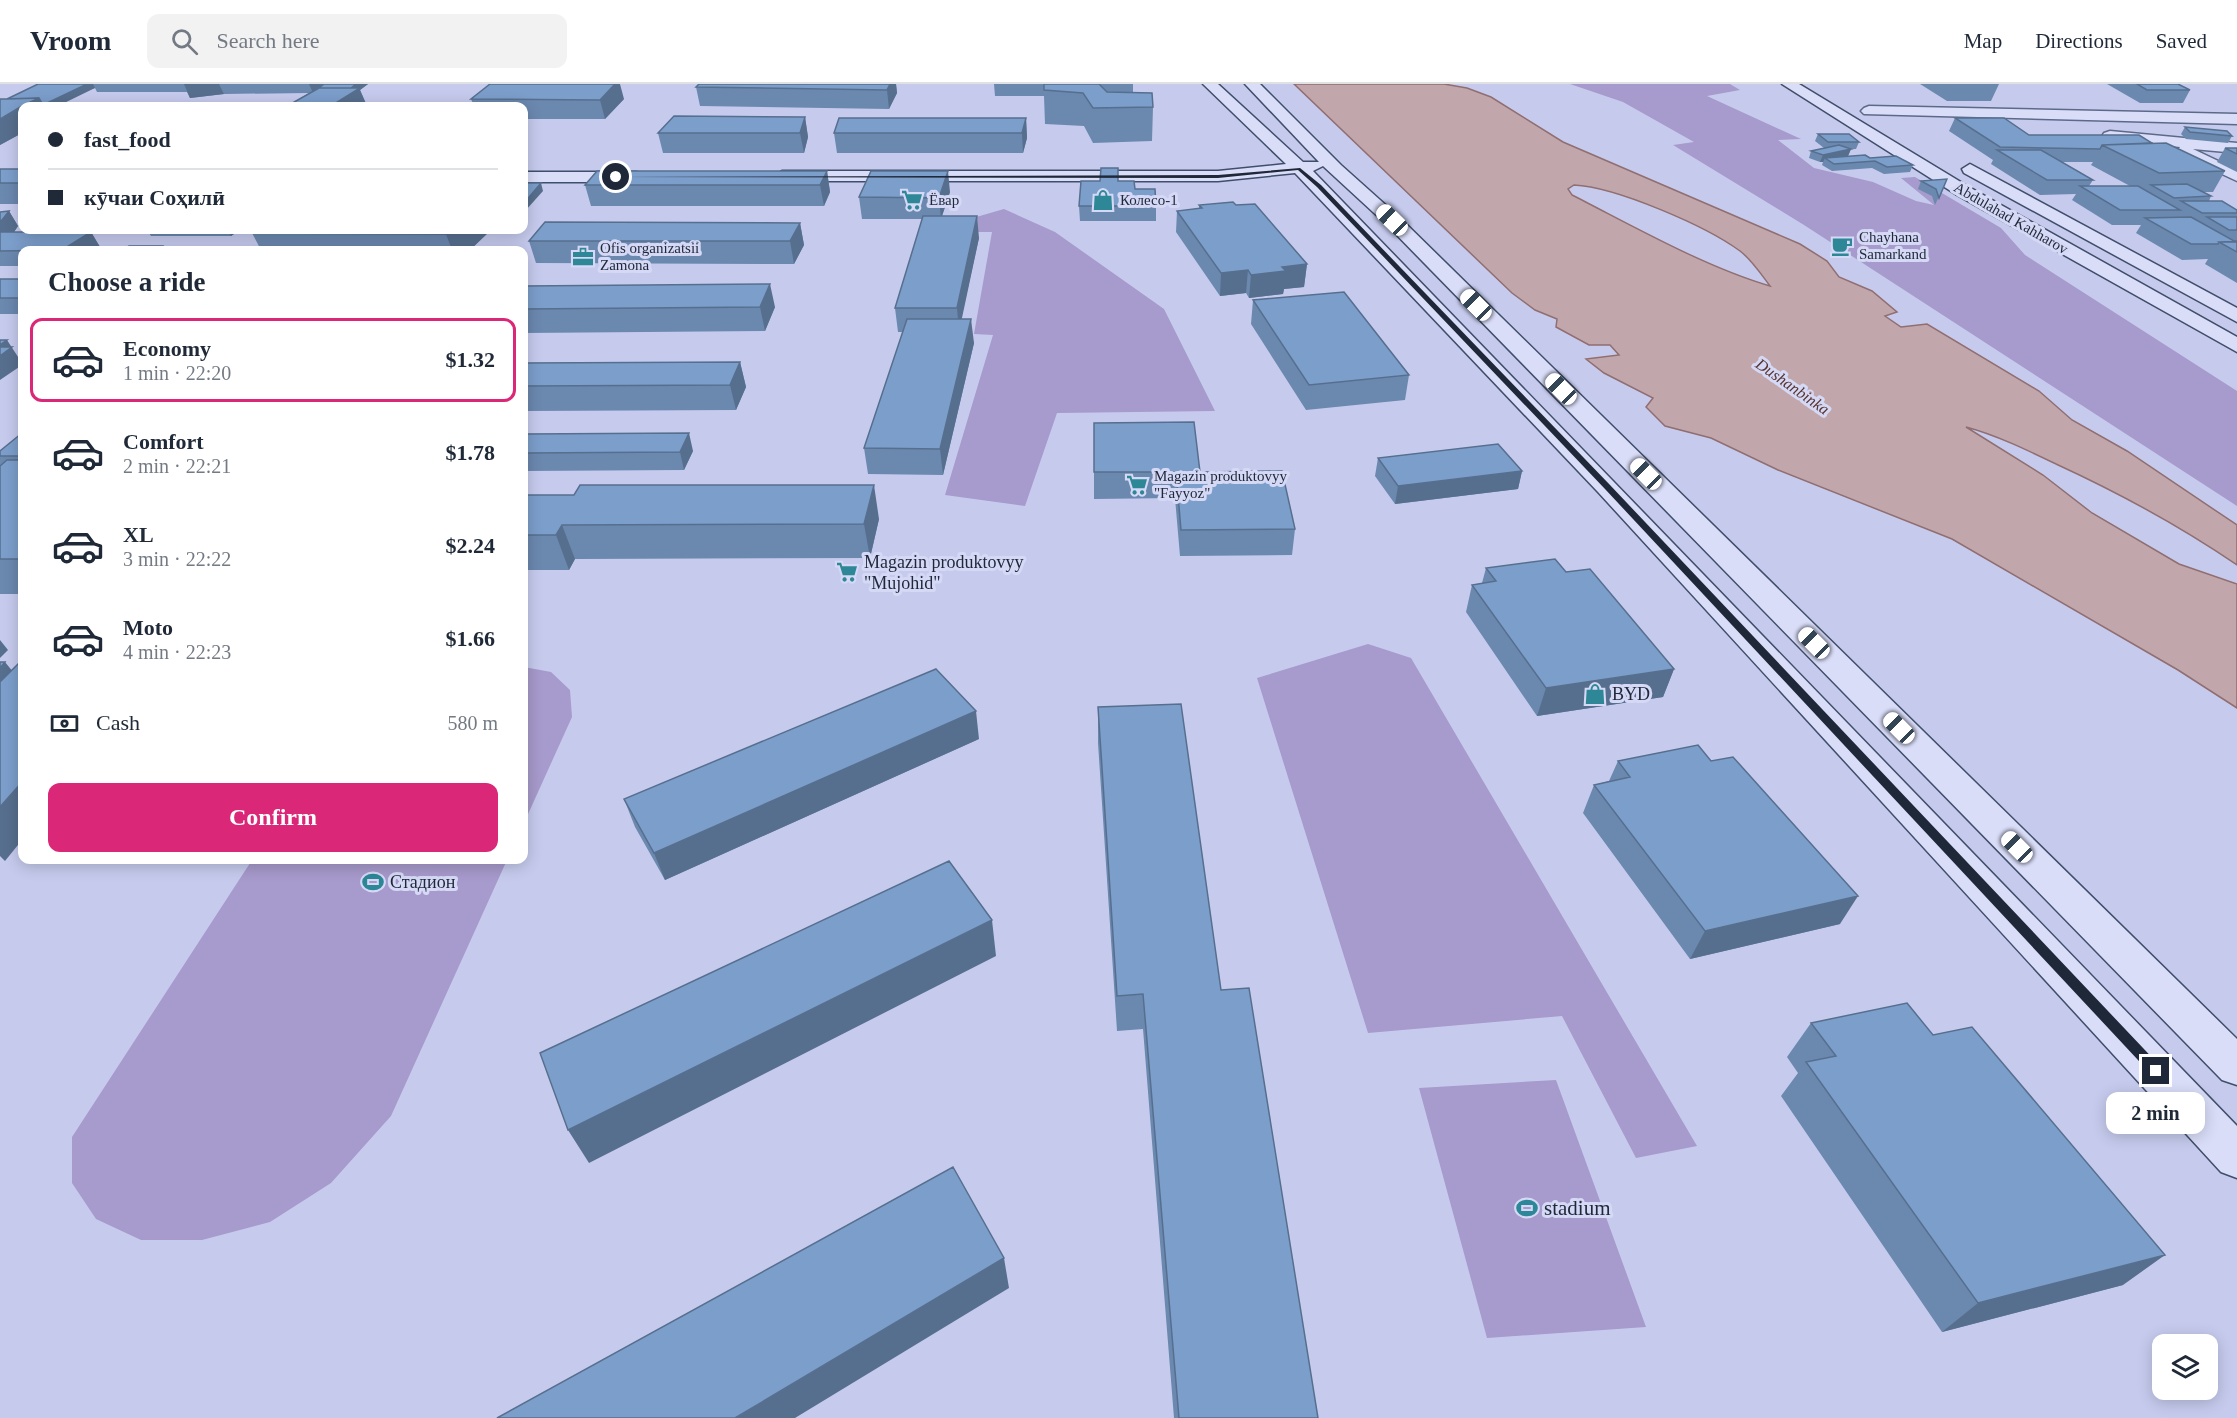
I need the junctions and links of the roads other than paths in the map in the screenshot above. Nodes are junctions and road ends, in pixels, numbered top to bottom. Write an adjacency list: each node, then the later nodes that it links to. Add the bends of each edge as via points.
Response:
1 (1209, 84): 13 (main road)
2 (1252, 84): 12 (main road)
3 (1789, 84): 19 (main road, Abdulahad Kahharov, via 1983,202)
4 (1851, 101): 5 (main road)
5 (1869, 111): 6 (main road); 7 (main road, via 1895,126)
6 (2237, 119)
7 (2055, 131)
8 (2099, 135): 9 (main road)
9 (2164, 141): 10 (main road); 15 (main road)
10 (2237, 148)
11 (1959, 163): 18 (main road, Abdulahad Kahharov)
12 (1331, 164): 13 (main road); 20 (main road, via 1400,228)
13 (1299, 169): 14 (main road, via 1208,176); 21 (main road, via 1607,487)
14 (759, 176)
15 (2237, 176)
16 (528, 177): 17 (main road)
17 (652, 177)
18 (2237, 316)
19 (2237, 346)
20 (2237, 1067)
21 (2237, 1157)

